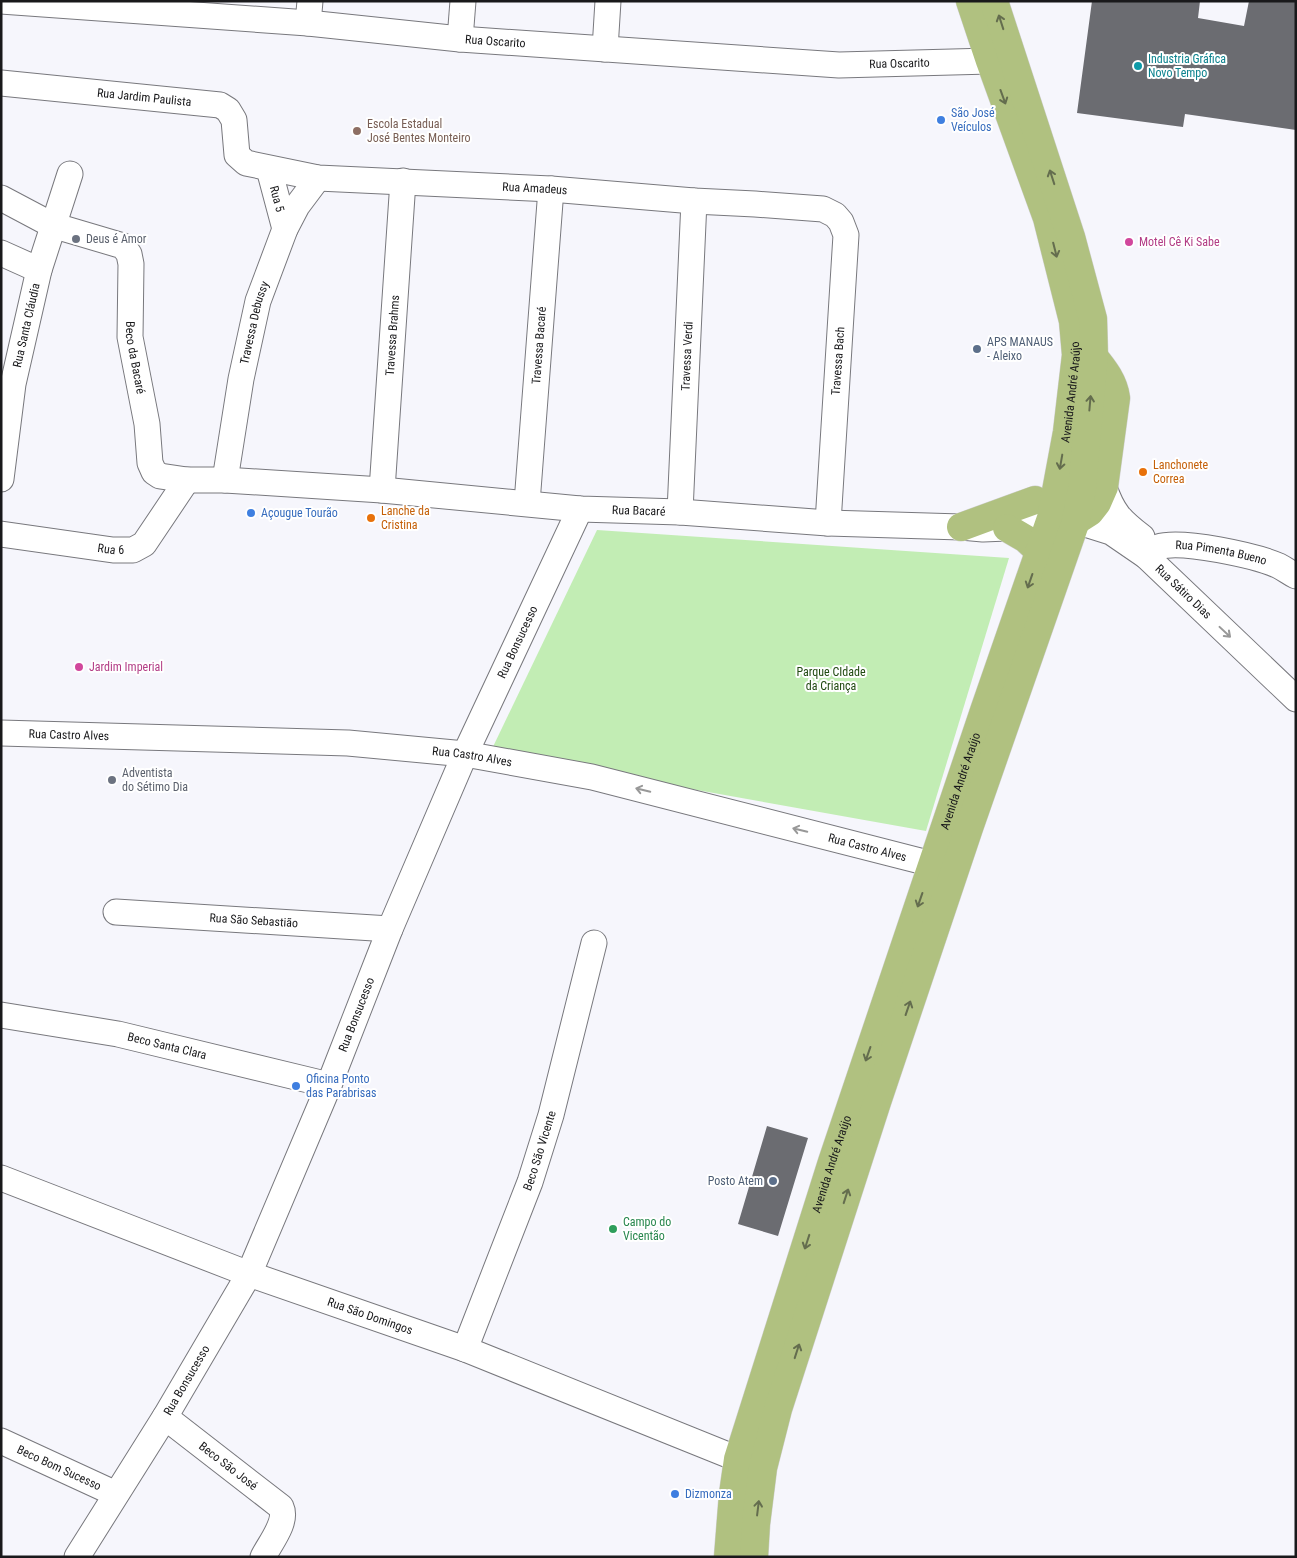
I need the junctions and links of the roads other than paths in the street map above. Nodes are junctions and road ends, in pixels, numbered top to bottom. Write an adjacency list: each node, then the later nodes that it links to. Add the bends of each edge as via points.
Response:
1 (463, 1): 8 (street)
2 (608, 1): 9 (street)
3 (970, 1): 10 (main road, Avenida André Araújo)
4 (994, 1): 24 (main road, Avenida André Araújo, one-way to 4, via 1093,319 1085,285)
5 (16, 2): 6 (street, Rua Oscarito)
6 (171, 7): 7 (street, Rua Oscarito)
7 (309, 12): 8 (street, Rua Oscarito)
8 (460, 39): 9 (street, Rua Oscarito)
9 (605, 49): 10 (street, Rua Oscarito, via 839,65)
10 (990, 61): 24 (main road, Avenida André Araújo, one-way to 24, via 1047,218)
11 (1, 83): 12 (street, Rua Jardim Paulista, via 220,105 234,120 237,154)
12 (258, 166): 14 (street, Rua Amadeus); 21 (street, Rua 5)
13 (70, 174): 20 (street, Rua Santa Cláudia)
14 (318, 178): 15 (street, Rua Amadeus); 21 (street, Travessa Debussy)
15 (403, 181): 16 (street, Rua Amadeus); 30 (street, Travessa Brahms)
16 (551, 190): 18 (street, Rua Amadeus); 31 (street, Travessa Bacaré)
17 (1, 198): 20 (street, Beco da Bacaré)
18 (694, 201): 19 (street, Rua Amadeus); 33 (street, Travessa Verdi)
19 (823, 209): 35 (street, Travessa Bach, via 842,222 846,235)
20 (52, 225): 23 (street, Rua Santa Cláudia); 27 (street, Beco da Bacaré, via 123,246 129,254 130,337 147,424 150,463 160,476)
21 (285, 229): 28 (street, Travessa Debussy, via 258,301 241,379)
22 (1, 253): 23 (street)
23 (39, 270): 25 (street, Rua Santa Cláudia)
24 (1085, 356): 29 (main road, via 1115,390); 34 (main road, Avenida André Araújo, via 1067,432)
25 (7, 384): 26 (street, Rua Santa Cláudia)
26 (1, 479)
27 (187, 480): 28 (street, Beco da Bacaré); 38 (street, Rua 6, via 144,544 133,550)
28 (225, 480): 30 (street, Rua Bacaré)
29 (1104, 487): 34 (main road, via 1090,512); 40 (street, Rua Sátiro Dias, via 1116,515)
30 (382, 490): 31 (street, Rua Bacaré)
31 (527, 503): 32 (street, Rua Bacaré)
32 (580, 508): 33 (street, Rua Bacaré); 44 (street, Rua Bonsucesso)
33 (680, 512): 35 (street, Rua Bacaré)
34 (1054, 513): 36 (main road); 37 (street, Rua Bacaré); 39 (main road, Avenida André Araújo); 40 (street, Rua Sátiro Dias, via 1111,532); 61 (main road, Avenida André Araújo, one-way to 34, via 764,1468 778,1408 966,837)
35 (828, 523): 36 (street, Rua Bacaré)
36 (961, 527): 37 (street, Rua Bacaré)
37 (1007, 528): 39 (main road)
38 (1, 534)
39 (1040, 552): 45 (main road, Avenida André Araújo, one-way to 45)
40 (1151, 552): 41 (street, Rua Pimenta Bueno, via 1168,545 1212,549 1251,556); 42 (street, Rua Sátiro Dias, one-way to 42)
41 (1296, 576)
42 (1296, 699)
43 (1, 733): 44 (street, Rua Castro Alves, via 348,743)
44 (466, 754): 45 (street, Rua Castro Alves, one-way to 44, via 592,777); 47 (street, Rua Bonsucesso)
45 (932, 864): 56 (main road, Avenida André Araújo, one-way to 56, via 832,1162)
46 (116, 912): 47 (street, Rua São Sebastião)
47 (390, 929): 50 (street, Rua Bonsucesso)
48 (594, 943): 53 (street, Beco São Vicente, via 551,1115 530,1182)
49 (1, 1015): 50 (street, Beco Santa Clara, via 118,1034)
50 (330, 1085): 52 (street, Rua Bonsucesso)
51 (1, 1178): 52 (street, Rua São Domingos)
52 (249, 1274): 53 (street, Rua São Domingos); 54 (street, Rua Bonsucesso)
53 (465, 1349): 56 (street, Rua São Domingos)
54 (164, 1417): 57 (street, Rua Bonsucesso); 59 (street, Beco São José, via 281,1507 283,1521)
55 (1, 1441): 57 (street, Beco Bom Sucesso)
56 (738, 1458): 60 (main road, Avenida André Araújo)
57 (116, 1494): 58 (street, Rua Bonsucesso)
58 (77, 1557)
59 (263, 1557)
60 (728, 1557)
61 (754, 1557)

